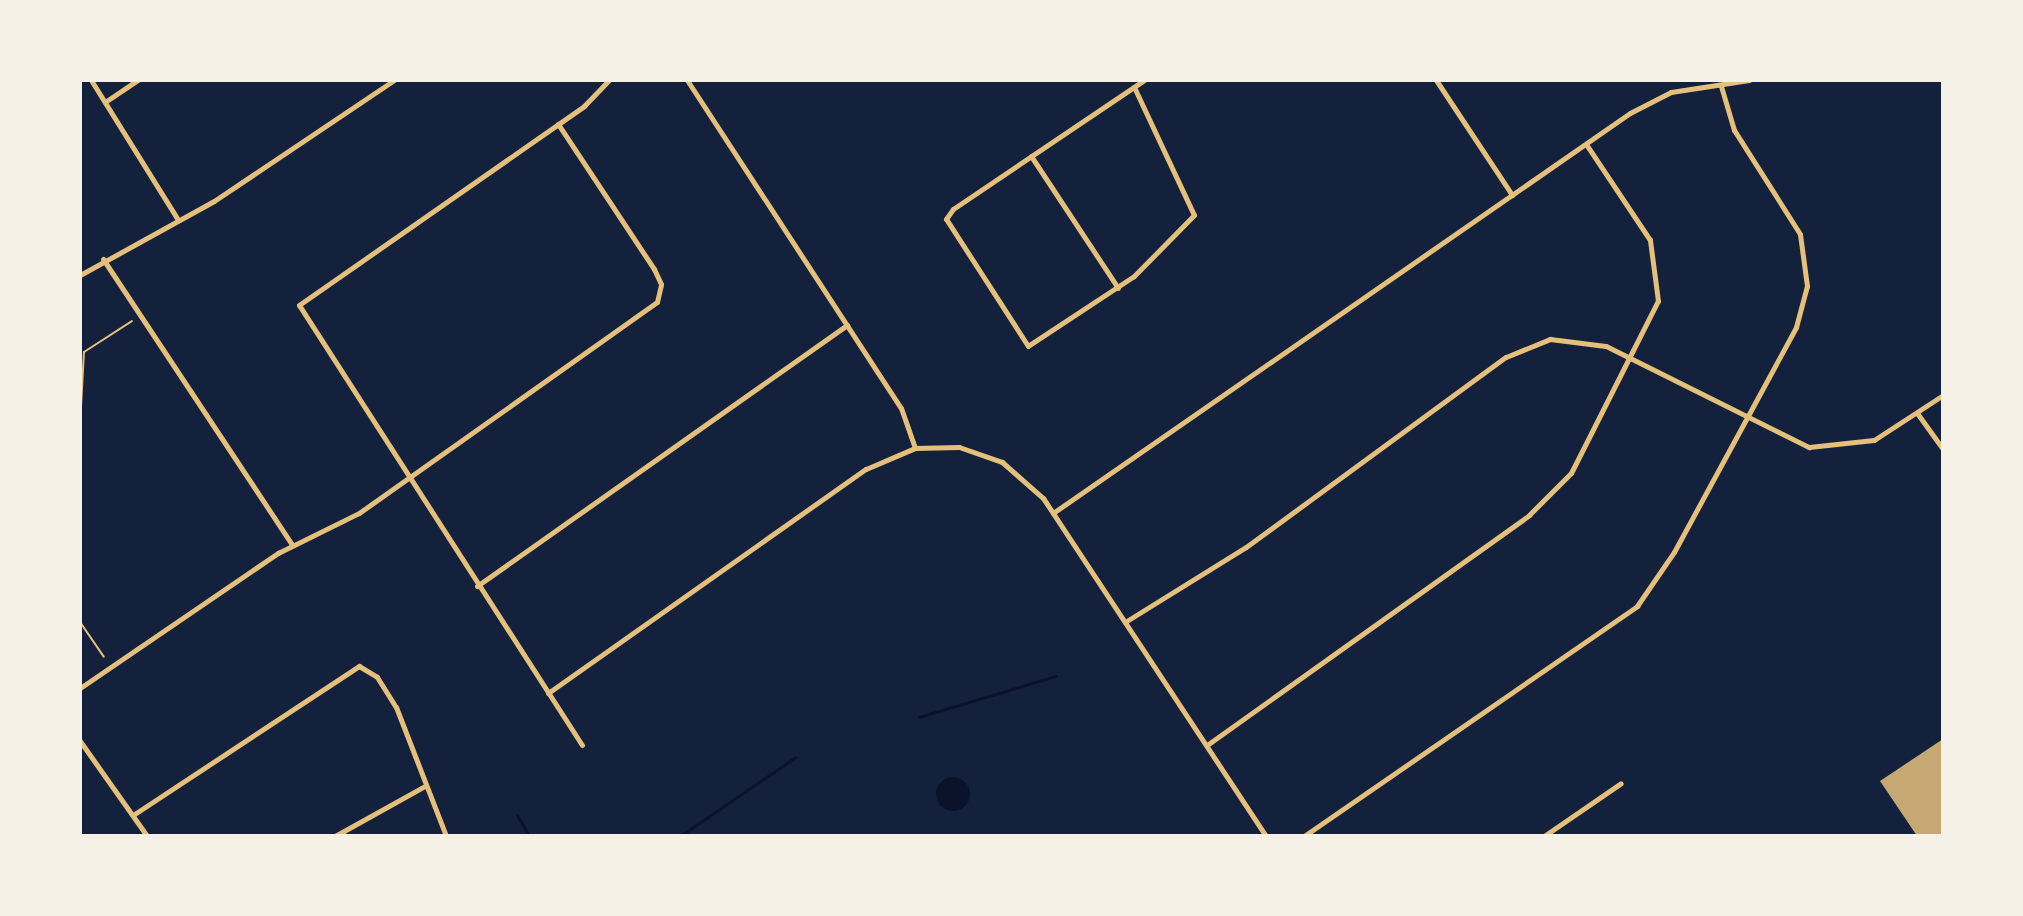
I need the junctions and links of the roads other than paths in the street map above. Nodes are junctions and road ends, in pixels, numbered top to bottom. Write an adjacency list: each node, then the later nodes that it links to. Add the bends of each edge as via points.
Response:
1 (91, 80): 11 (street)
2 (138, 80): 11 (street)
3 (394, 80): 16 (street)
4 (609, 80): 12 (street)
5 (687, 80): 20 (street)
6 (1144, 80): 10 (street)
7 (1436, 80): 15 (street)
8 (1749, 80): 9 (street)
9 (1721, 86): 13 (street, via 1661,96); 24 (street, via 1734,130 1793,218 1807,265 1802,311)
10 (1134, 87): 14 (street); 19 (street, via 1194,202 1194,215)
11 (105, 102): 16 (street)
12 (558, 124): 27 (street, via 661,284 649,310); 27 (street, via 299,305)
13 (1586, 144): 15 (street); 21 (street, via 1639,220 1657,260 1658,301)
14 (1031, 156): 19 (street); 19 (street, via 946,219 1028,346)
15 (1512, 195): 28 (street)
16 (177, 218): 17 (street)
17 (103, 259): 18 (street); 29 (street)
18 (80, 275)
19 (1118, 288)
20 (847, 325): 25 (street, via 904,413); 30 (street)
21 (1634, 358): 24 (street); 31 (street, via 1581,338 1550,339 1506,357 1296,513); 36 (street, via 1571,473 1539,507)
22 (1943, 395): 23 (street)
23 (1917, 413): 24 (street, via 1874,440 1838,448 1793,443); 26 (street)
24 (1746, 420): 44 (street, via 1637,606)
25 (915, 448): 28 (street, via 959,447 1002,462); 33 (street, via 866,469)
26 (1943, 449)
27 (407, 480): 29 (street, via 351,519); 30 (street)
28 (1053, 513): 31 (street)
29 (292, 545): 32 (street)
30 (477, 586): 33 (street)
31 (1125, 622): 36 (street)
32 (80, 688)
33 (548, 693): 35 (street)
34 (80, 741): 39 (street)
35 (582, 745)
36 (1207, 745): 43 (street)
37 (1621, 783): 45 (street)
38 (423, 787): 39 (street, via 396,707 377,677 359,666); 41 (street, via 390,799); 42 (street)
39 (133, 815): 40 (street)
40 (147, 836)
41 (335, 836)
42 (446, 836)
43 (1266, 836)
44 (1304, 836)
45 (1544, 836)

